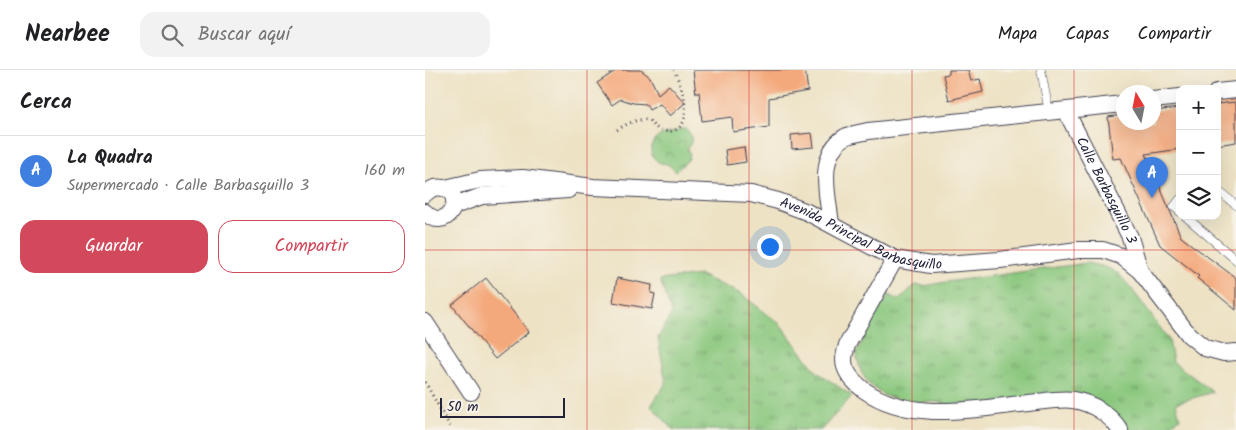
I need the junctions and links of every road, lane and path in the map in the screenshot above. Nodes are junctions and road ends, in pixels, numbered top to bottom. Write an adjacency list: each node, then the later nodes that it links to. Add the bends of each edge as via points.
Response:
1 (674, 70): 10 (path, via 683,92 686,113 682,124 673,131 661,131 649,120 642,119)
2 (1041, 70): 9 (lane)
3 (1236, 90): 4 (street)
4 (1221, 92)
5 (1176, 97): 6 (street)
6 (1161, 99)
7 (1116, 105): 8 (street)
8 (1066, 111): 9 (street); 24 (street, Calle Barbasquillo 3, via 1130,237)
9 (1049, 112): 21 (street, via 868,131 846,137 834,147 827,163)
10 (617, 130)
11 (490, 179): 12 (street, Avenida Principal Barbasquillo, via 523,178); 13 (street, Avenida Principal Barbasquillo); 16 (street)
12 (593, 187): 16 (street); 21 (street, Avenida Principal Barbasquillo, via 751,194 778,201)
13 (445, 188): 15 (street, Avenida Principal Barbasquillo, via 435,188); 18 (street, via 453,196)
14 (1221, 193): 17 (lane)
15 (425, 194)
16 (491, 196): 18 (street)
17 (1236, 205)
18 (454, 206): 19 (street, via 444,218)
19 (426, 217)
20 (1190, 220): 23 (lane)
21 (831, 224): 22 (street, Avenida Principal Barbasquillo)
22 (895, 259): 24 (street, Avenida Principal Barbasquillo, via 931,265 1103,250 1121,256); 30 (street, via 847,345 843,360 854,383 875,398 906,408 952,412 1073,400 1095,407 1112,418)
23 (1236, 260)
24 (1140, 271): 26 (street, Avenida Principal Barbasquillo, via 1189,335 1205,348 1224,353)
25 (425, 322): 28 (street)
26 (1236, 352)
27 (425, 382): 29 (path)
28 (471, 392)
29 (452, 430)
30 (1120, 430)

